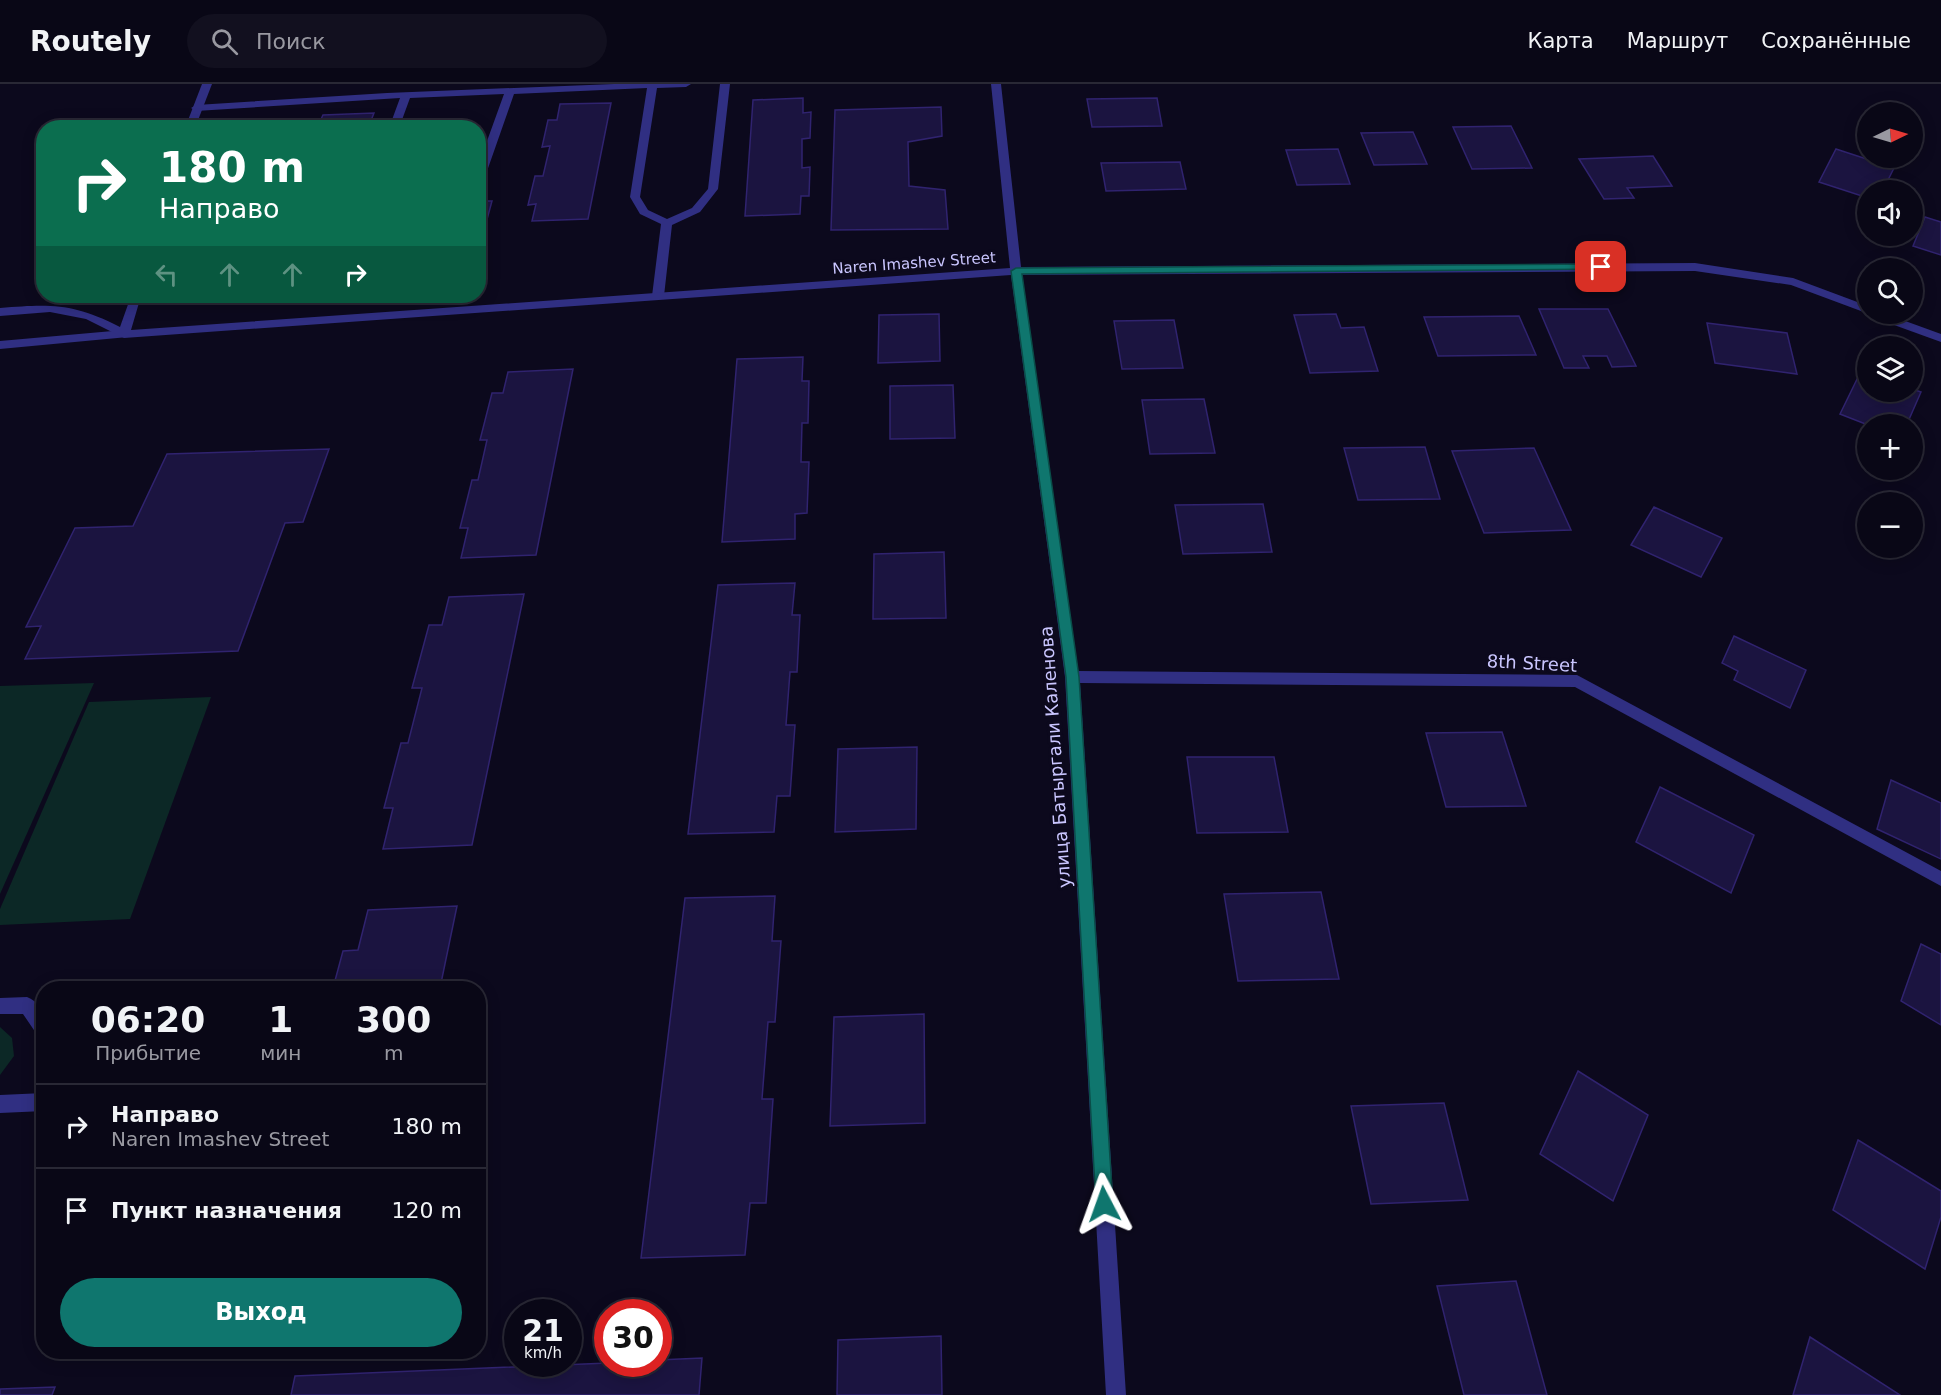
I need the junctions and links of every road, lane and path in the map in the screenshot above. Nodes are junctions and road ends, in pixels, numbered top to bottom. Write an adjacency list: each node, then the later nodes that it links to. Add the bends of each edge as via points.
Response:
1 (207, 84): 8 (street)
2 (686, 84): 5 (street)
3 (725, 84): 12 (street, via 713,189 696,210)
4 (996, 84): 13 (street, улица Батыргали Каленова)
5 (653, 85): 6 (street); 12 (street, via 634,196 644,212)
6 (510, 92): 7 (street); 11 (street)
7 (406, 96): 8 (street); 10 (street)
8 (196, 108): 9 (street)
9 (192, 120)
10 (397, 120)
11 (486, 160)
12 (667, 223): 14 (street)
13 (1016, 271): 14 (street, Naren Imashev Street); 16 (street, Naren Imashev Street, via 1695,267 1793,282); 22 (street, улица Батыргали Каленова)
14 (658, 296): 19 (street, Naren Imashev Street)
15 (134, 303): 19 (street)
16 (1857, 306)
17 (0, 312): 19 (street, via 50,308 89,316)
18 (1903, 324): 20 (street)
19 (124, 334): 21 (street, Naren Imashev Street)
20 (1941, 338)
21 (0, 345)
22 (1072, 677): 23 (street, 8th Street, via 1577,681); 28 (street, улица Батыргали Каленова)
23 (1941, 879)
24 (0, 1006): 25 (street, via 27,1005)
25 (36, 1018)
26 (36, 1102): 27 (street)
27 (0, 1104)
28 (1116, 1395)

